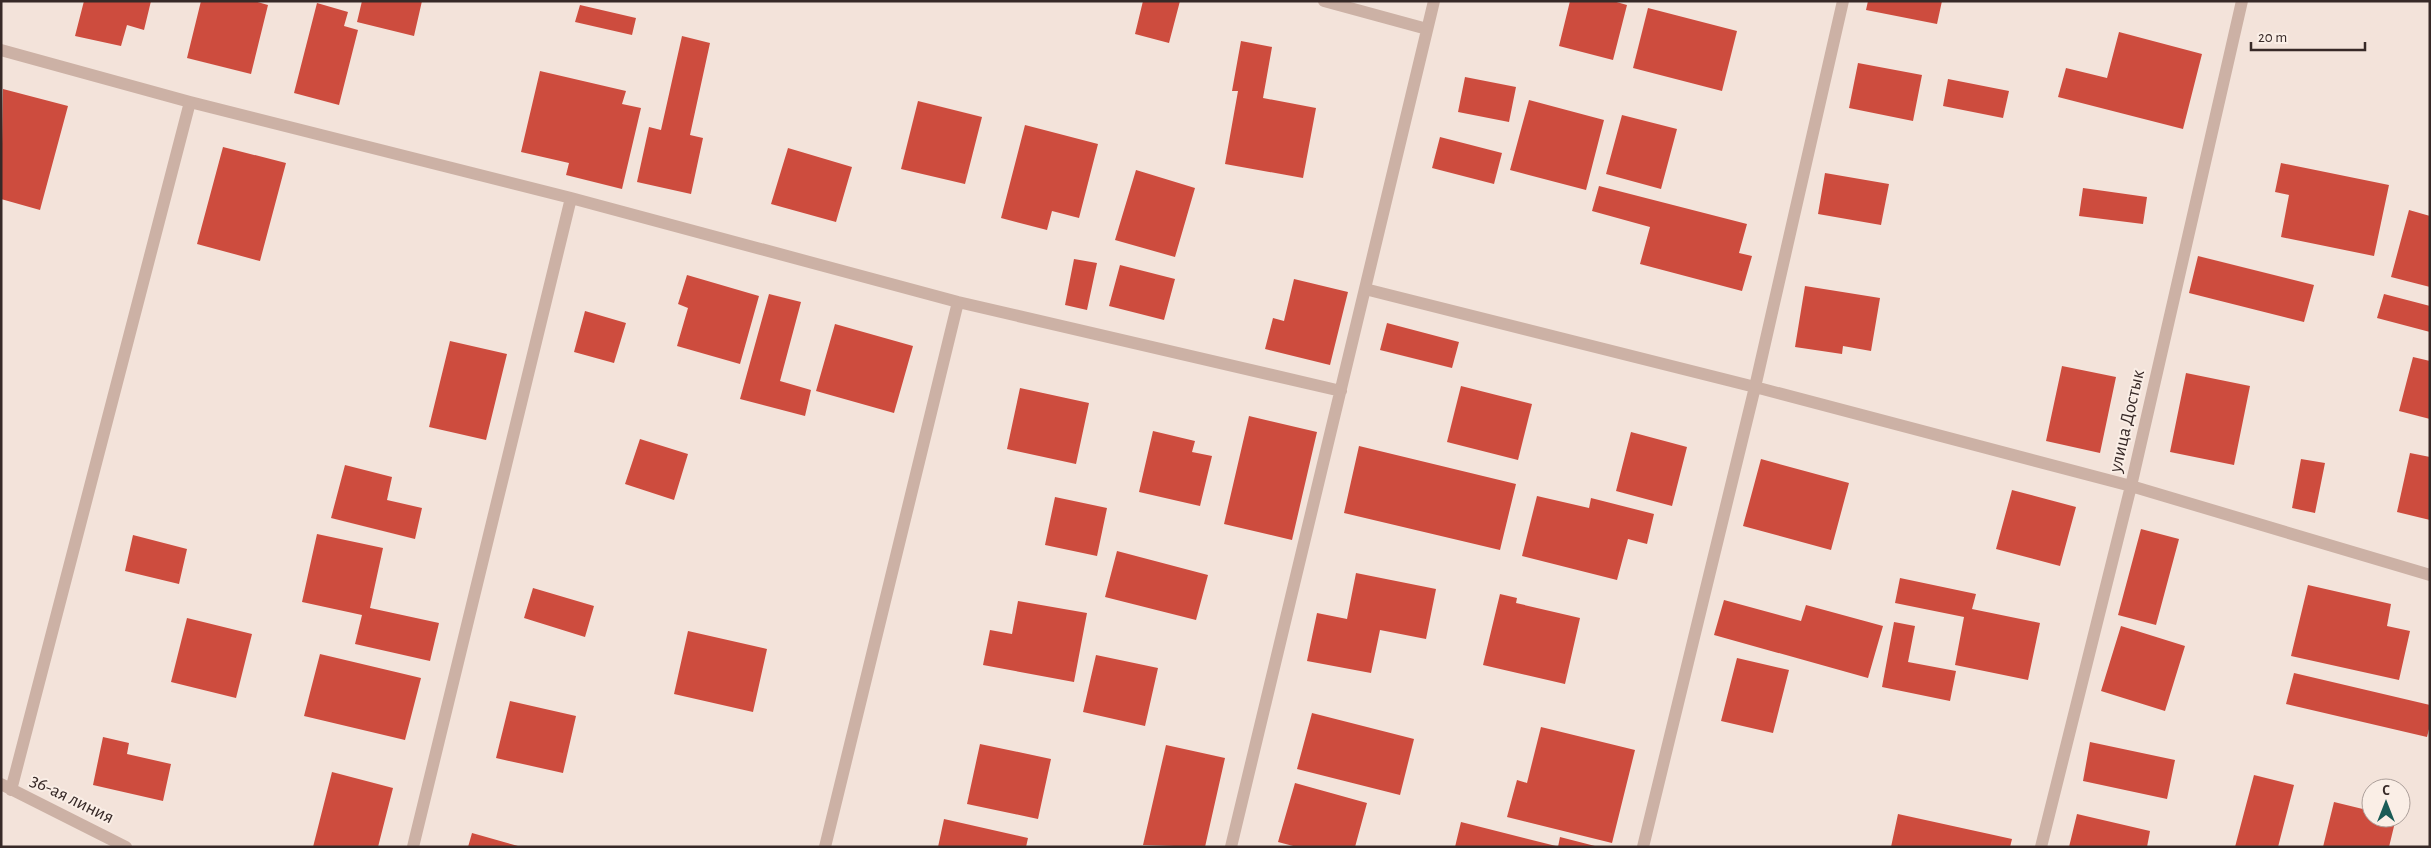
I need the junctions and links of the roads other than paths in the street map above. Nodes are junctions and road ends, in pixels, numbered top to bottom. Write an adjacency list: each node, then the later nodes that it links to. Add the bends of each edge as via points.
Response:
1 (1324, 1): 5 (street)
2 (1434, 1): 5 (street)
3 (1843, 1): 11 (street)
4 (2242, 1): 13 (street, улица Достык)
5 (1427, 29): 9 (street)
6 (1, 50): 7 (street)
7 (190, 102): 8 (street); 15 (street)
8 (571, 198): 10 (street); 17 (street)
9 (1366, 289): 11 (street); 12 (street)
10 (958, 302): 12 (street); 18 (street)
11 (1755, 387): 13 (street); 20 (street)
12 (1341, 390): 19 (street)
13 (2132, 486): 14 (street); 21 (street, улица Достык)
14 (2430, 574)
15 (6, 787): 16 (street, 36-ая линия)
16 (126, 847)
17 (413, 847)
18 (825, 847)
19 (1231, 847)
20 (1643, 847)
21 (2041, 847)

